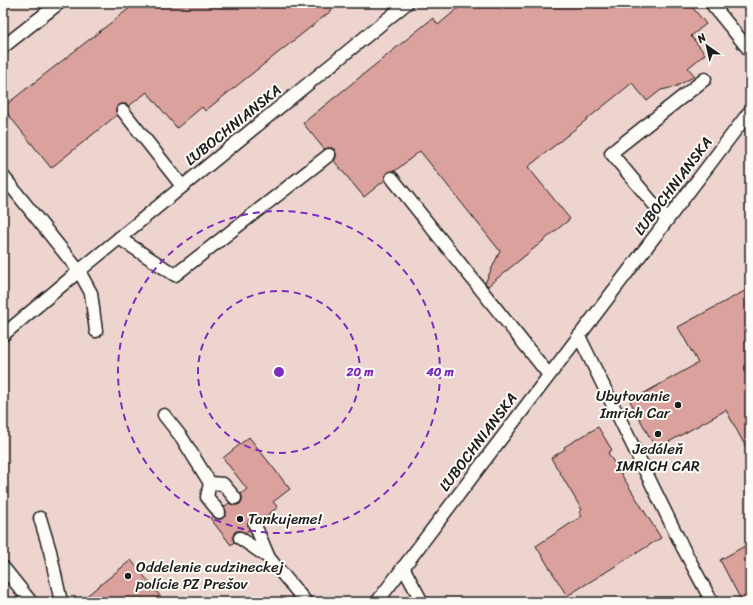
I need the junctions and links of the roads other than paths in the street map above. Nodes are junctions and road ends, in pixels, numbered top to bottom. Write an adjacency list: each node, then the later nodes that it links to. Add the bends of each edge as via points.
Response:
1 (59, 3): 4 (lane)
2 (407, 3): 12 (lane, ĽUBOCHNIANSKA)
3 (711, 3): 5 (lane)
4 (3, 48)
5 (750, 51)
6 (705, 79): 13 (lane, via 611,153)
7 (123, 110): 12 (lane)
8 (750, 112): 13 (lane, ĽUBOCHNIANSKA)
9 (329, 155): 14 (lane, via 175,275)
10 (3, 176): 15 (lane)
11 (392, 178): 19 (lane)
12 (182, 186): 14 (lane, ĽUBOCHNIANSKA)
13 (667, 220): 18 (lane, ĽUBOCHNIANSKA)
14 (120, 238): 15 (lane, ĽUBOCHNIANSKA)
15 (79, 271): 16 (lane, via 91,293); 17 (lane, ĽUBOCHNIANSKA)
16 (96, 331)
17 (3, 335)
18 (579, 336): 19 (lane, ĽUBOCHNIANSKA); 35 (lane, via 682,548)
19 (549, 375): 29 (lane, ĽUBOCHNIANSKA)
20 (164, 415): 21 (lane, via 182,438)
21 (210, 483): 22 (lane, via 223,484); 23 (lane, via 207,497)
22 (235, 498)
23 (219, 512)
24 (40, 518): 31 (lane)
25 (256, 525): 27 (lane)
26 (240, 538): 27 (lane)
27 (269, 558): 32 (lane)
28 (3, 567): 30 (lane)
29 (403, 567): 33 (lane, ĽUBOCHNIANSKA); 34 (lane)
30 (32, 602)
31 (61, 602)
32 (306, 602)
33 (376, 602)
34 (422, 602)
35 (712, 602)

